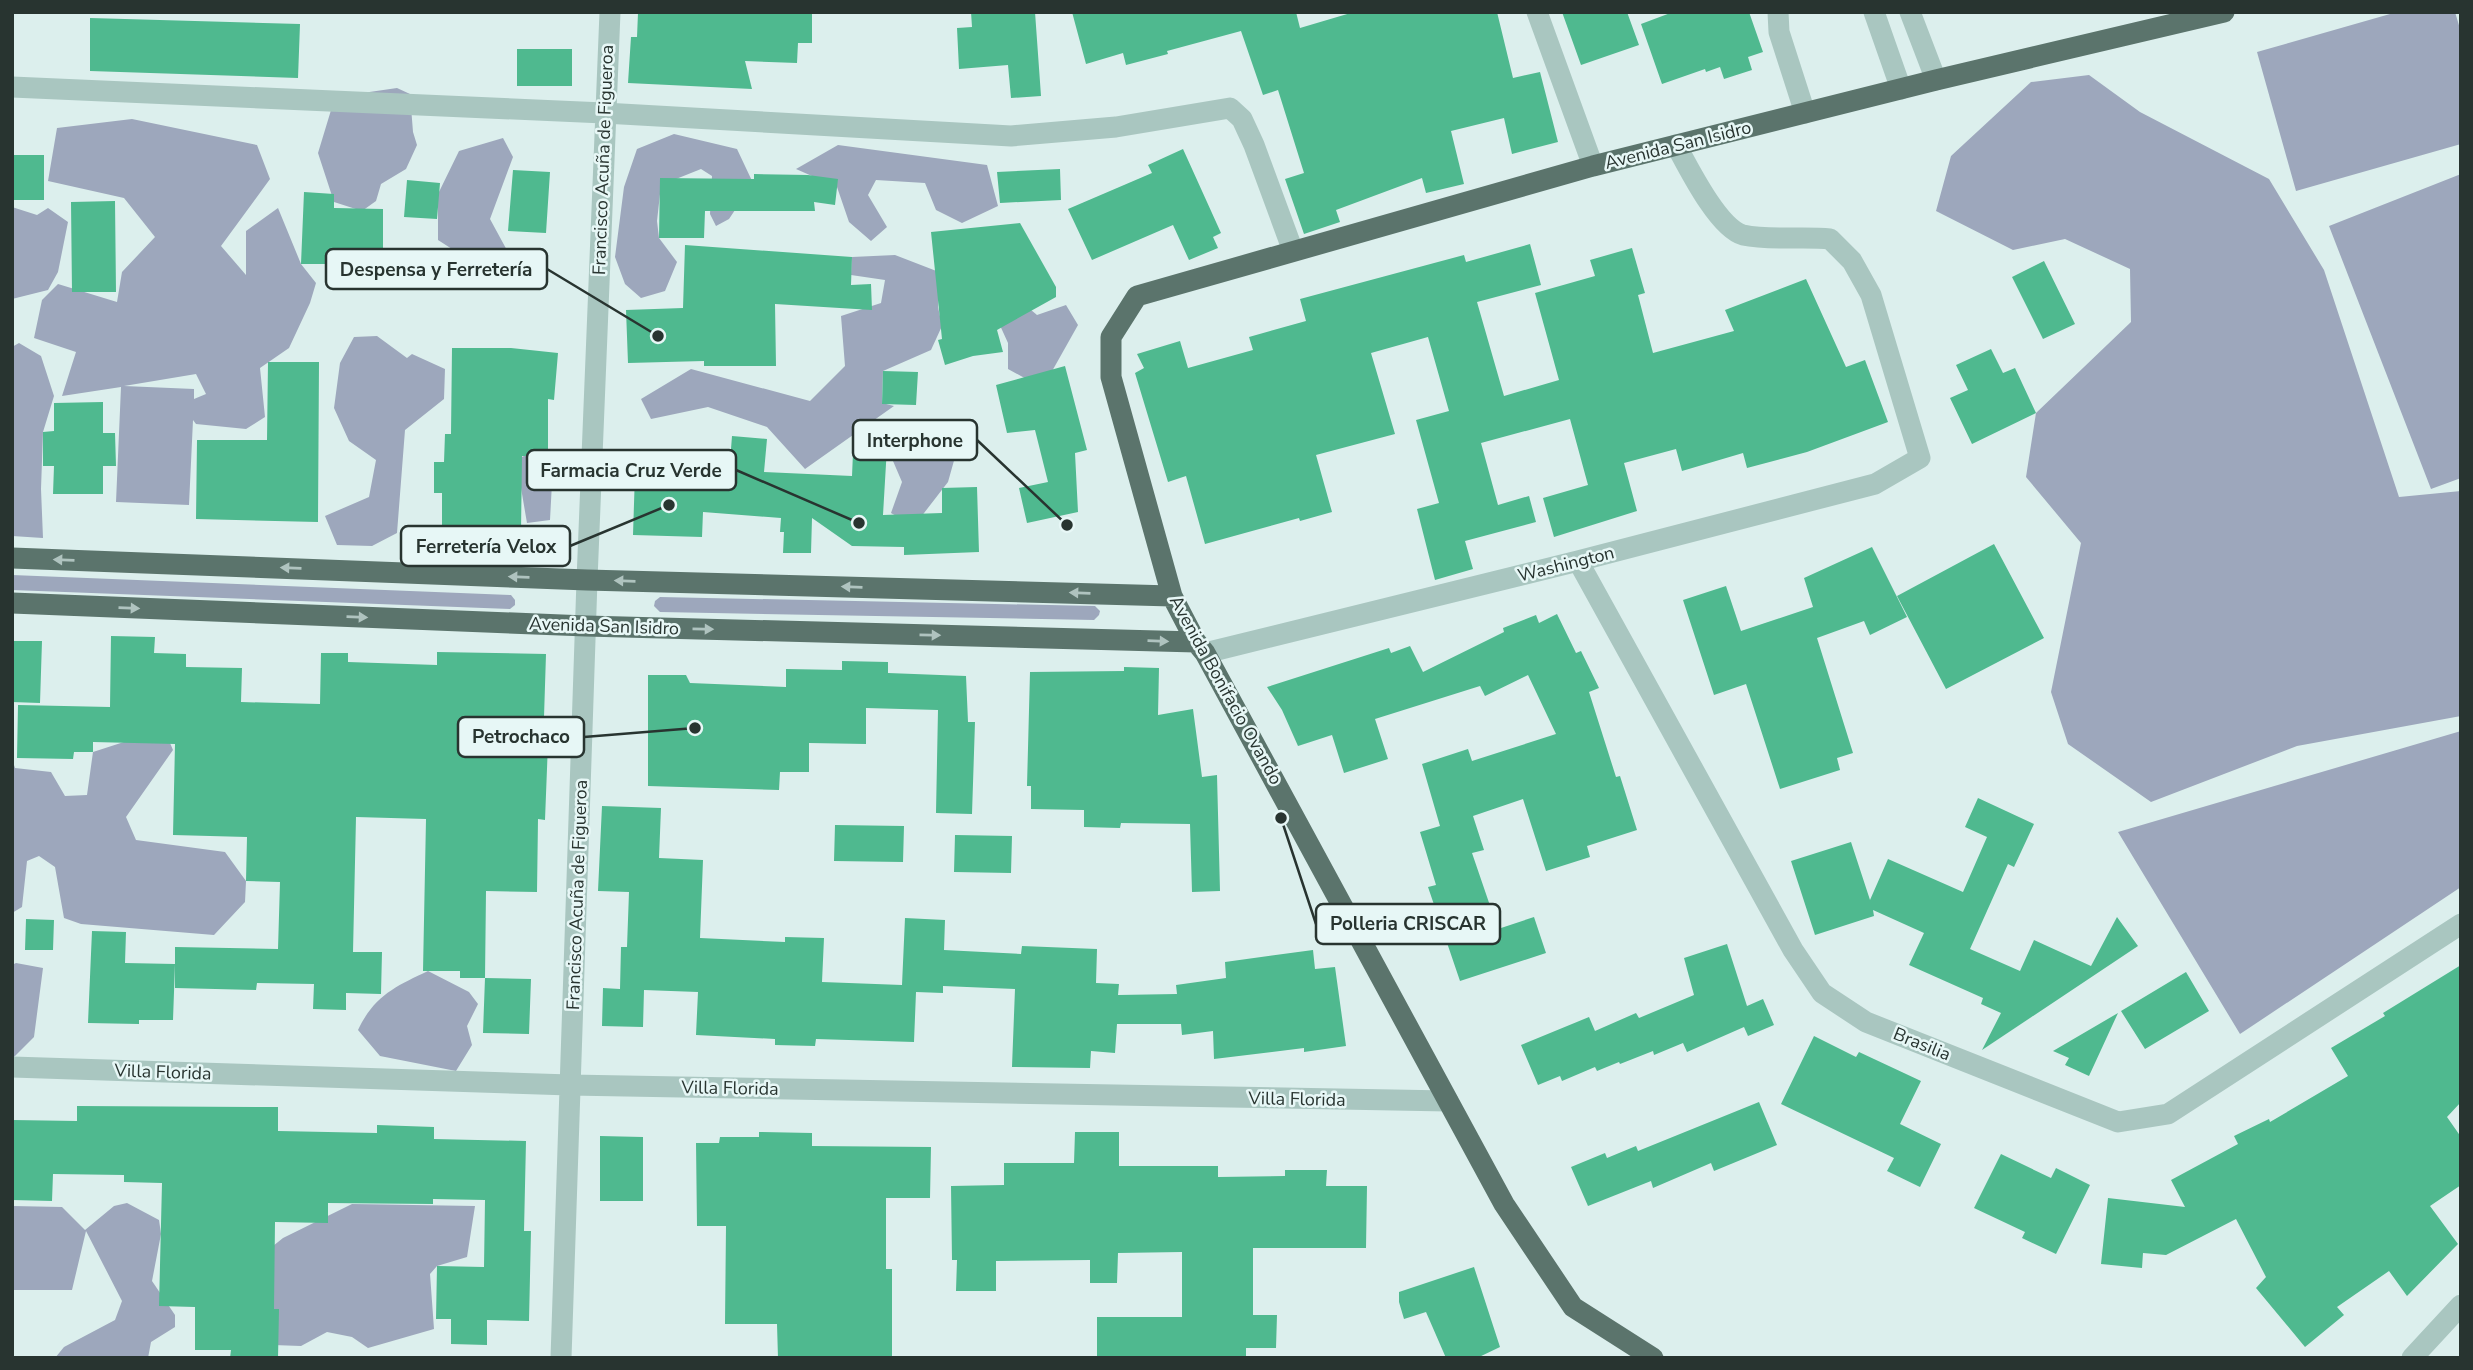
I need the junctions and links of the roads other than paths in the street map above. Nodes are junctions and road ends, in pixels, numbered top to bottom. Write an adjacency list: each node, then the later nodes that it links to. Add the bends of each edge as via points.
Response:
1 (610, 12): 10 (street, Francisco Acuña de Figueroa)
2 (1537, 12): 13 (street)
3 (1778, 12): 11 (street, via 1779,32)
4 (1874, 12): 9 (street)
5 (1910, 12): 7 (street)
6 (2224, 12): 7 (main road, Avenida San Isidro)
7 (1936, 80): 9 (main road, Avenida San Isidro)
8 (12, 87): 10 (street)
9 (1901, 89): 11 (main road, Avenida San Isidro)
10 (604, 113): 14 (street, via 1011,136 1116,127 1230,108 1242,119 1254,145); 18 (street, Francisco Acuña de Figueroa)
11 (1805, 113): 12 (main road, Avenida San Isidro)
12 (1676, 145): 13 (main road, Avenida San Isidro); 17 (street, Washington, via 1699,188 1740,234 1830,239 1852,261 1871,296 1920,458 1875,484)
13 (1593, 166): 14 (main road, Avenida San Isidro)
14 (1293, 251): 15 (main road, Avenida San Isidro)
15 (1137, 296): 19 (main road, Avenida Bonifacio Ovando, via 1111,337 1111,377)
16 (12, 558): 18 (main road, one-way to 16)
17 (1578, 561): 22 (street, Washington); 23 (street, Brasilia, via 1793,950 1822,993 1866,1022 2118,1122 2168,1114)
18 (587, 580): 19 (main road, one-way to 18); 21 (street, Francisco Acuña de Figueroa)
19 (1172, 596): 22 (main road, Avenida Bonifacio Ovando)
20 (12, 603): 21 (main road, Avenida San Isidro, one-way to 21)
21 (586, 626): 22 (main road, Avenida San Isidro, one-way to 22); 25 (street, Francisco Acuña de Figueroa)
22 (1200, 648): 26 (main road, Avenida Bonifacio Ovando)
23 (2461, 924)
24 (12, 1067): 25 (street, Villa Florida)
25 (570, 1086): 26 (street, Villa Florida); 29 (street, Francisco Acuña de Figueroa)
26 (1448, 1101): 30 (main road, Avenida Bonifacio Ovando, via 1504,1204 1573,1307)
27 (2461, 1305): 28 (street)
28 (2424, 1353)
29 (561, 1358)
30 (1653, 1358)

